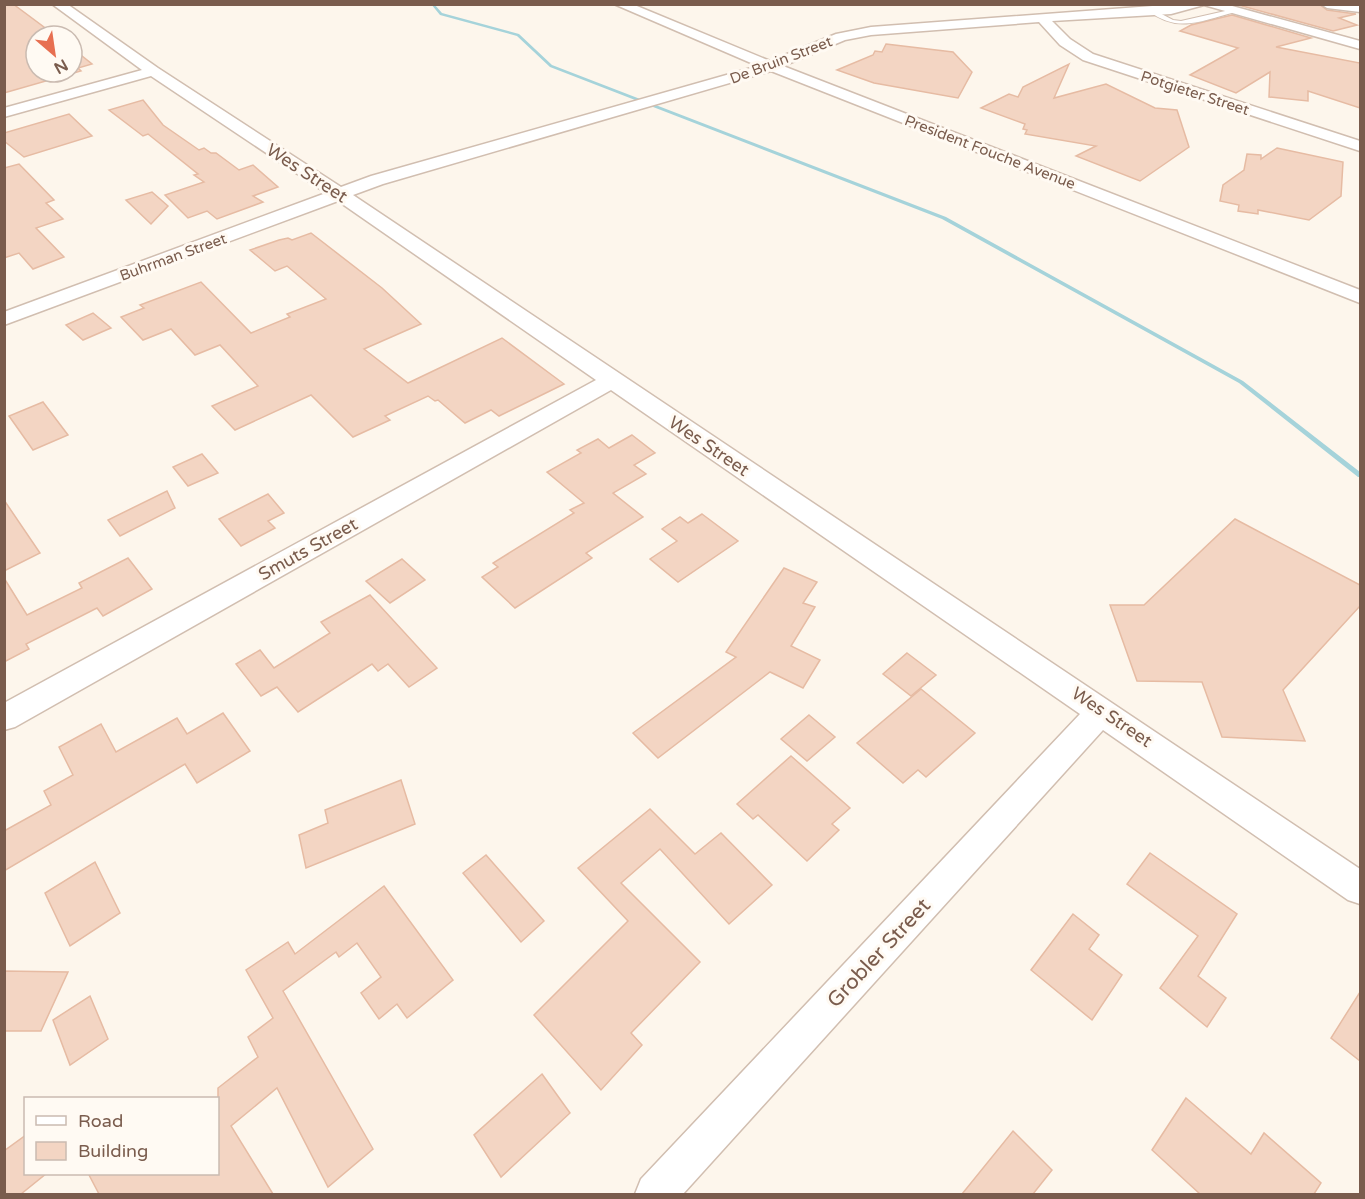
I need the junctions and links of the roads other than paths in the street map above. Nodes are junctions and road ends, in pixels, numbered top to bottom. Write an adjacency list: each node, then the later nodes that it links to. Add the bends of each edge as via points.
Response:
1 (58, 4): 12 (street, Wes Street)
2 (620, 4): 11 (street, President Fouche Avenue)
3 (1198, 4): 7 (street, De Bruin Street)
4 (1209, 4): 8 (street)
5 (1327, 4): 6 (street)
6 (1360, 8)
7 (1152, 11): 8 (lane, via 1181,23); 9 (street, De Bruin Street)
8 (1234, 11): 10 (street)
9 (1042, 18): 11 (street, De Bruin Street, via 854,33); 14 (street, Potgieter Street, via 1065,42 1088,57)
10 (1360, 45)
11 (772, 66): 15 (street, De Bruin Street, via 377,180); 16 (street, President Fouche Avenue)
12 (153, 71): 13 (street); 15 (street, Wes Street)
13 (4, 113)
14 (1360, 146)
15 (341, 195): 17 (street, Buhrman Street); 18 (street, Wes Street)
16 (1360, 297)
17 (4, 319)
18 (612, 380): 19 (street, Wes Street); 20 (street, Smuts Street)
19 (1102, 711): 21 (street, Wes Street); 22 (street, Grobler Street)
20 (4, 718)
21 (1360, 888)
22 (656, 1194)

